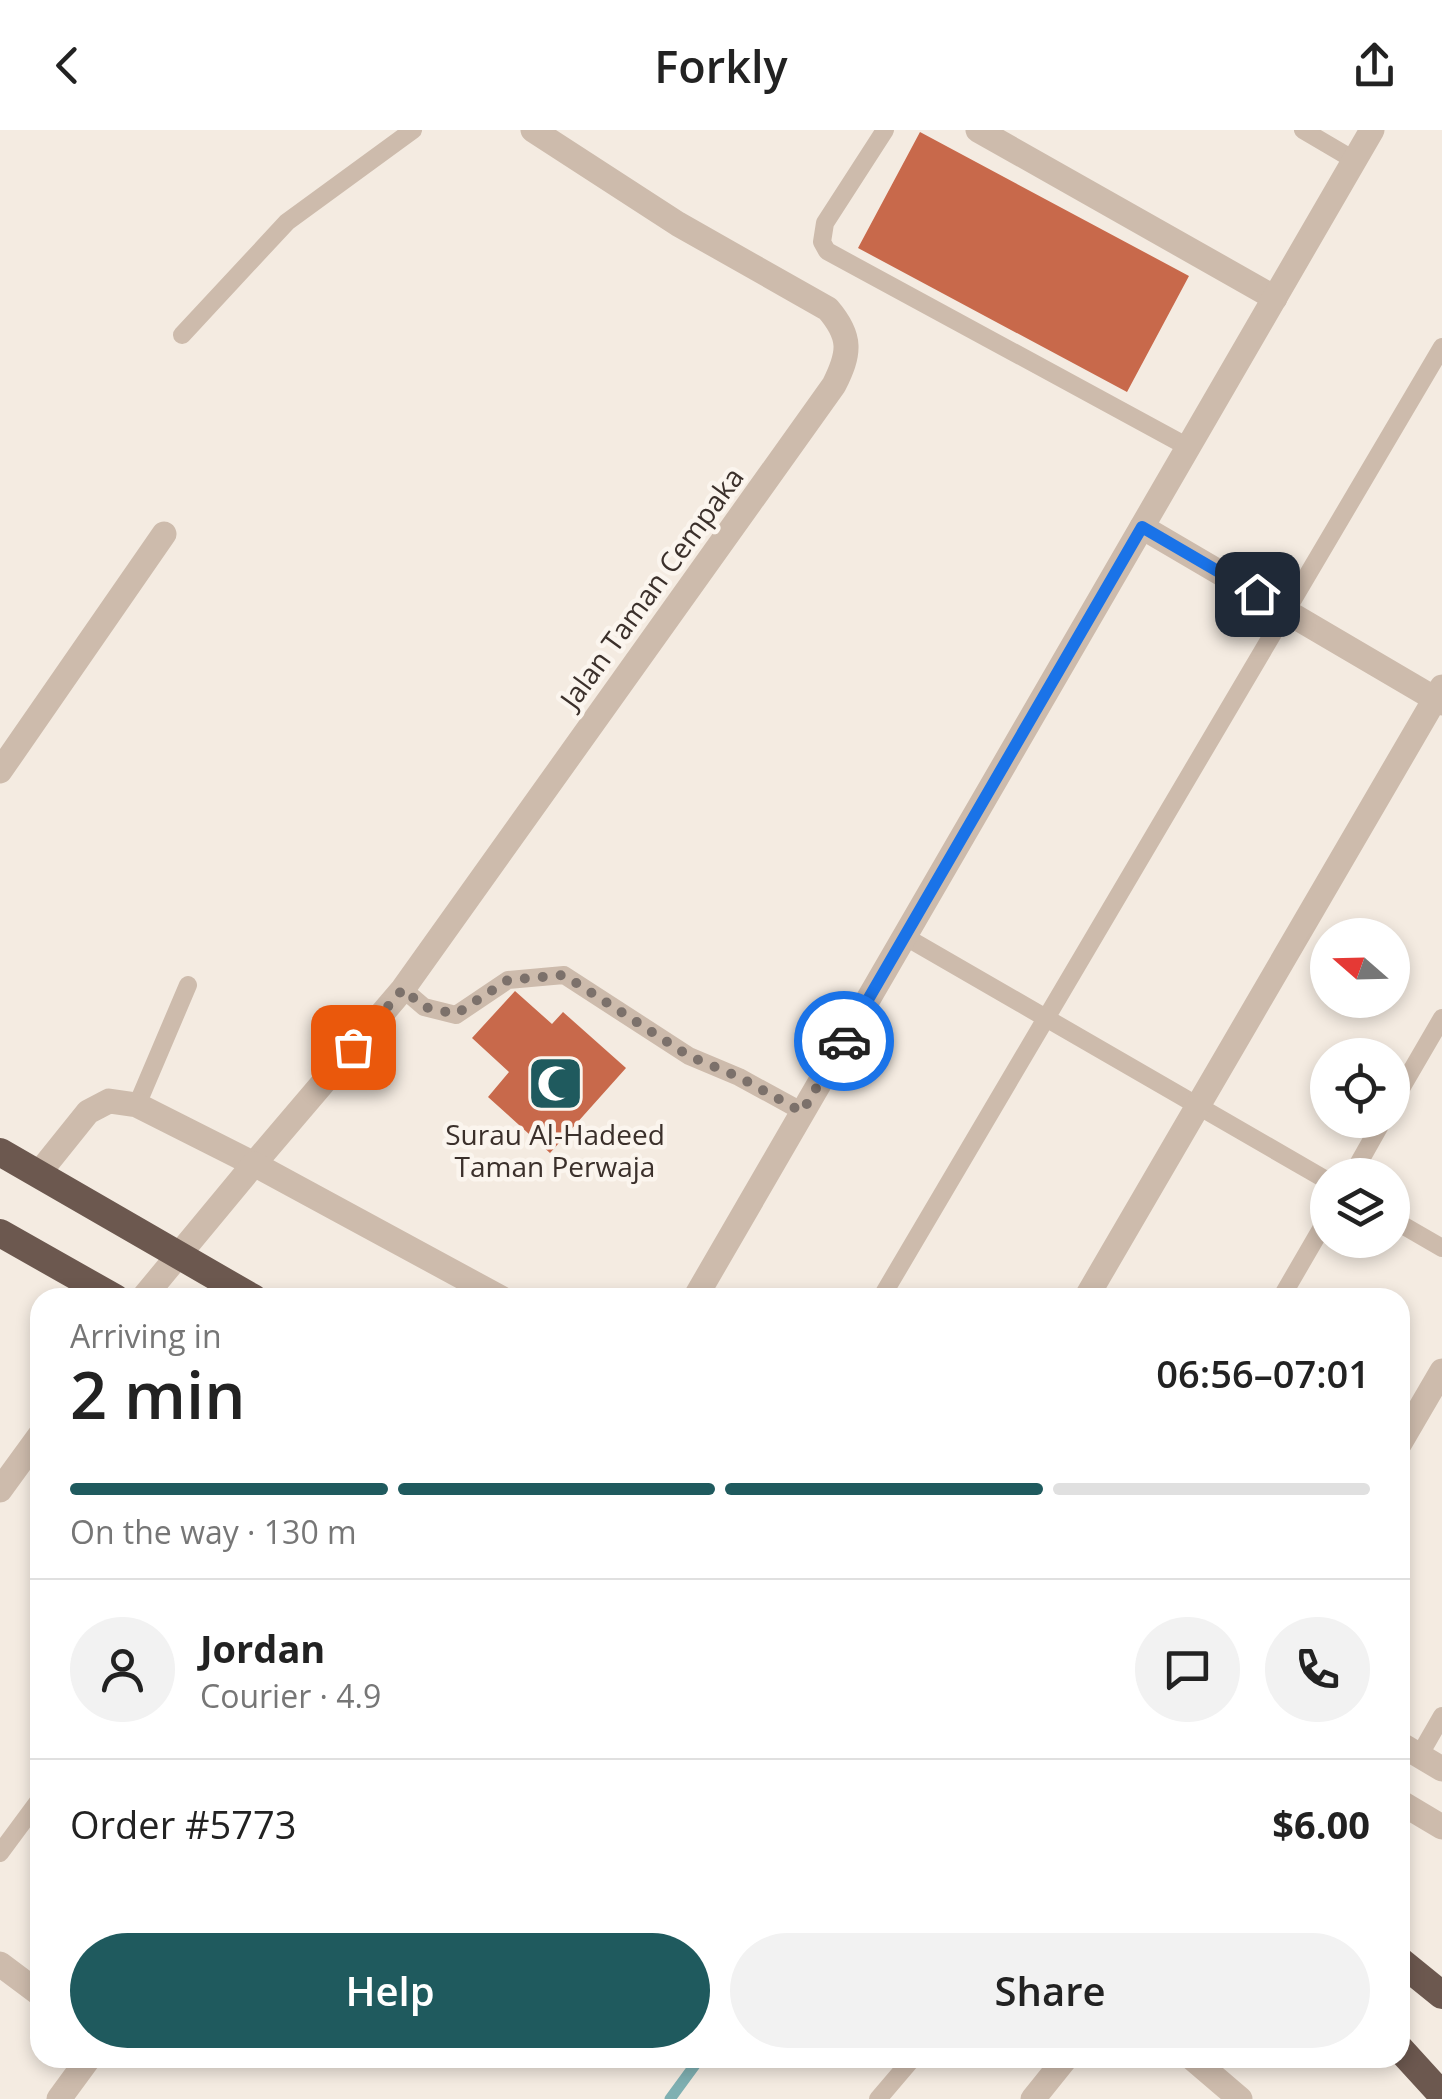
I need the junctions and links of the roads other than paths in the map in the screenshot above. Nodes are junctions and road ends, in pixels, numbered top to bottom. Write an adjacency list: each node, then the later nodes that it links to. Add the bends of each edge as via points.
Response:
1 (412, 130): 9 (lane, via 287,222)
2 (533, 130): 19 (street, Jalan Taman Cempaka, via 678,224 828,309 842,325 846,361)
3 (885, 130): 11 (lane, via 825,223 827,252)
4 (978, 130): 8 (street)
5 (1303, 130): 7 (lane)
6 (1372, 130): 7 (street)
7 (1354, 160): 8 (street)
8 (1275, 298): 11 (street)
9 (182, 335)
10 (1442, 347): 14 (lane)
11 (1188, 447): 12 (street)
12 (1142, 527): 14 (street); 17 (street)
13 (164, 534): 16 (street)
14 (1286, 612): 15 (street); 20 (lane)
15 (1440, 696): 24 (street)
16 (0, 772)
17 (904, 936): 20 (lane); 25 (street)
18 (188, 984): 23 (lane)
19 (403, 989): 25 (lane, via 424,1007 456,1014 508,980 564,975 689,1056); 27 (street, Jalan Taman Cempaka)
20 (1046, 1018): 24 (lane); 40 (lane)
21 (1442, 1018): 22 (lane)
22 (1410, 1073)
23 (138, 1105): 27 (street); 29 (street, via 109,1101 88,1112)
24 (1198, 1106): 28 (lane); 41 (street)
25 (802, 1112): 39 (street)
26 (0, 1152): 29 (highway)
27 (254, 1164): 34 (street, Jalan Taman Cempaka); 38 (street)
28 (1310, 1171)
29 (38, 1173): 34 (highway)
30 (1410, 1229): 33 (lane)
31 (0, 1234): 35 (highway)
32 (1310, 1247): 42 (lane)
33 (1442, 1248)
34 (178, 1255): 36 (street, Jalan Taman Cempaka); 37 (highway)
35 (97, 1288)
36 (151, 1288)
37 (236, 1288)
38 (483, 1288)
39 (701, 1288)
40 (887, 1288)
41 (1092, 1288)
42 (1286, 1288)
43 (1442, 1371): 44 (street)
44 (1410, 1427)
45 (30, 1449): 46 (street)
46 (0, 1490)
47 (1442, 1716): 48 (lane)
48 (1410, 1750): 49 (street)
49 (1442, 1770)
50 (1410, 1808): 52 (street)
51 (30, 1812): 53 (lane)
52 (1442, 1827)
53 (0, 1853)
54 (0, 1964): 56 (street)
55 (1410, 1969): 57 (highway)
56 (30, 1986)
57 (1442, 1995)
58 (1410, 2060): 63 (highway)
59 (82, 2068): 64 (street)
60 (904, 2068): 65 (lane)
61 (1058, 2068): 66 (street)
62 (1204, 2068): 67 (street)
63 (1442, 2095)
64 (59, 2099)
65 (878, 2099)
66 (1033, 2099)
67 (1240, 2099)

